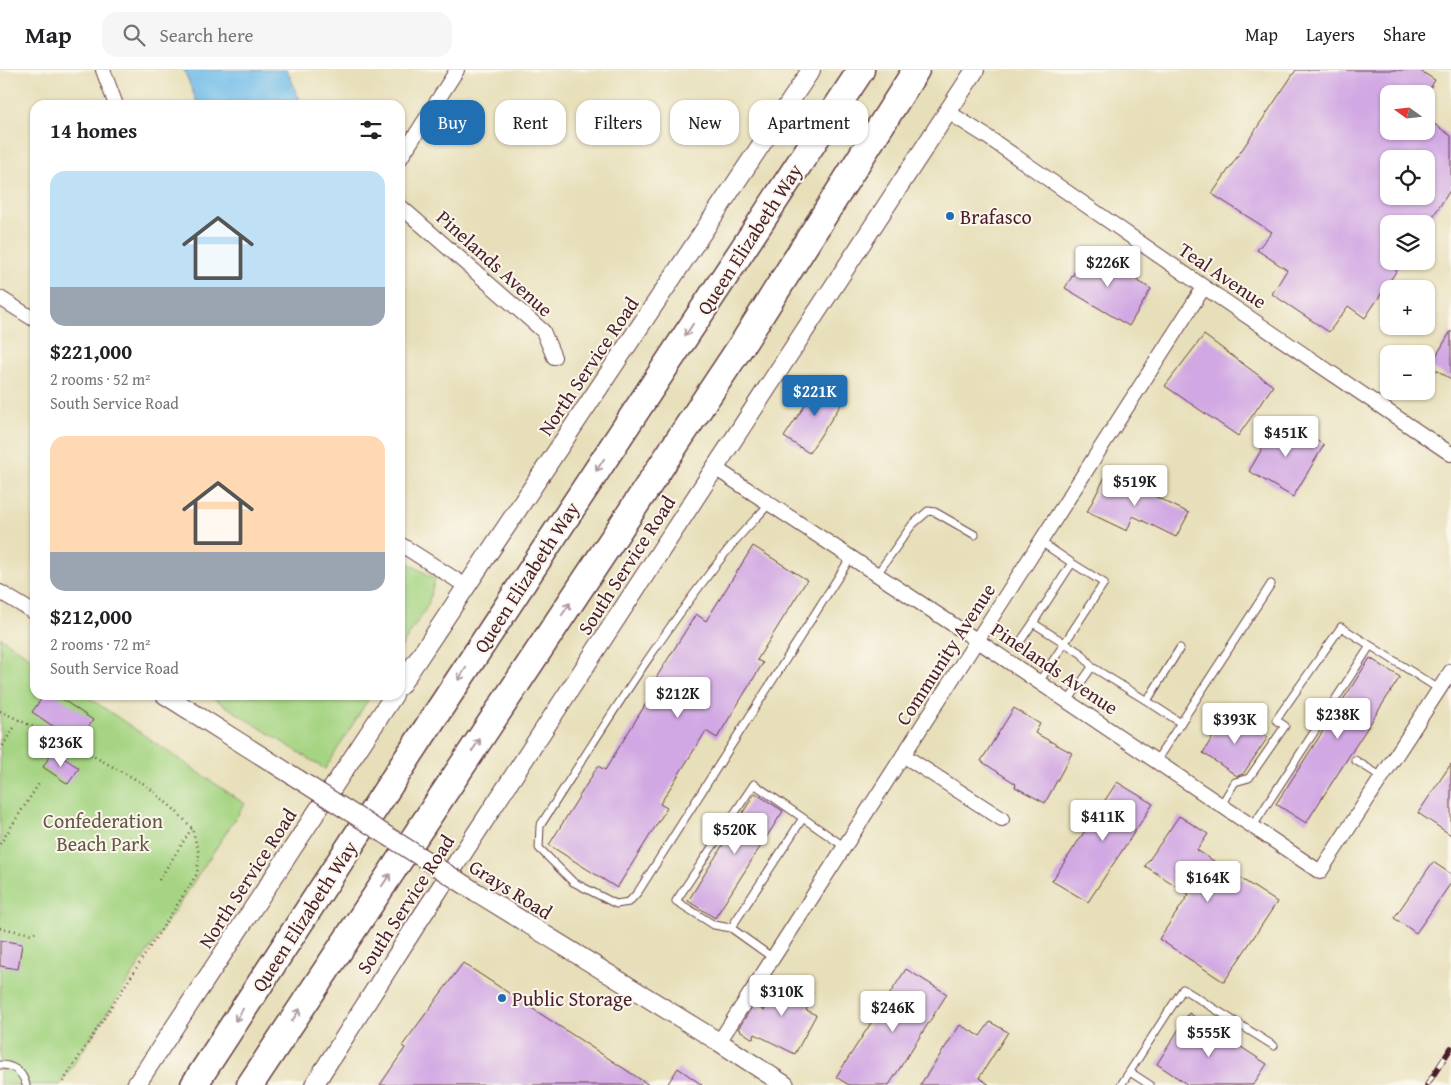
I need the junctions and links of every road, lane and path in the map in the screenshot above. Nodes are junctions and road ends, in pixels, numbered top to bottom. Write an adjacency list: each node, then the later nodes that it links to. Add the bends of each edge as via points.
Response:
1 (103, 70): 7 (street)
2 (457, 70): 9 (street)
3 (811, 70): 25 (street, North Service Road)
4 (861, 70): 72 (highway, Queen Elizabeth Way, one-way to 72)
5 (916, 70): 73 (highway, one-way to 5, via 745,340)
6 (975, 70): 8 (street, South Service Road)
7 (114, 100)
8 (948, 112): 11 (street, Teal Avenue); 16 (street, South Service Road)
9 (405, 151)
10 (405, 210): 14 (street, Pinelands Avenue, via 543,330)
11 (1204, 287): 15 (street, Teal Avenue); 19 (street, Community Avenue)
12 (0, 298): 13 (street)
13 (30, 317)
14 (554, 356)
15 (1451, 454)
16 (715, 468): 17 (street, Pinelands Avenue); 74 (street, South Service Road)
17 (769, 504): 21 (street, Pinelands Avenue); 21 (lane, via 732,545 693,597 540,826 539,848 573,882 616,904 629,902)
18 (975, 535): 23 (lane, via 928,511 912,525)
19 (1041, 542): 22 (lane); 29 (street, Community Avenue)
20 (405, 547): 25 (street)
21 (851, 557): 23 (street, Pinelands Avenue)
22 (1072, 563): 28 (lane); 31 (lane, via 1104,583)
23 (877, 574): 29 (street, Pinelands Avenue)
24 (1271, 584): 45 (lane)
25 (466, 586): 36 (street, North Service Road)
26 (0, 592): 27 (street)
27 (30, 610)
28 (1033, 623): 30 (lane); 31 (lane)
29 (978, 641): 37 (street, Pinelands Avenue); 48 (street, Community Avenue)
30 (1020, 642)
31 (1065, 643): 34 (lane, via 1082,654); 37 (lane)
32 (1370, 646): 38 (lane); 53 (lane, via 1341,627 1276,720 1285,726 1249,778 1235,782); 56 (lane)
33 (1180, 648): 42 (lane)
34 (1092, 667): 41 (lane); 42 (lane)
35 (1451, 671): 38 (street)
36 (405, 678)
37 (1039, 682): 41 (street, Pinelands Avenue)
38 (1439, 689): 51 (street)
39 (174, 700): 65 (street, Grays Road, bridge)
40 (391, 700): 71 (street, North Service Road)
41 (1068, 701): 50 (street, Pinelands Avenue)
42 (1147, 701): 45 (lane)
43 (0, 711): 44 (path)
44 (19, 720): 46 (path); 57 (path, via 146,785)
45 (1181, 723): 50 (lane)
46 (2, 743): 47 (path)
47 (0, 750)
48 (903, 755): 55 (street); 59 (street, Community Avenue)
49 (1356, 760): 51 (lane)
50 (1156, 761): 53 (street, Pinelands Avenue)
51 (1382, 776): 56 (street, Pinelands Avenue, via 1320,872)
52 (40, 782): 58 (path)
53 (1221, 805): 56 (street, Pinelands Avenue)
54 (803, 818): 59 (lane); 62 (lane); 62 (lane, via 754,784 676,901 714,925)
55 (1002, 819)
56 (1252, 826)
57 (192, 828): 60 (path); 70 (path, via 199,854 196,874)
58 (0, 844)
59 (845, 847): 64 (street, Community Avenue)
60 (159, 880)
61 (0, 928): 63 (path)
62 (731, 928): 64 (lane)
63 (36, 932)
64 (773, 958): 65 (street, Community Avenue)
65 (719, 1042): 75 (street, Grays Road)
66 (1274, 1046): 68 (lane, via 1183,989)
67 (0, 1065): 69 (lane, via 14,1068)
68 (1130, 1072): 76 (lane); 77 (lane)
69 (26, 1085)
70 (60, 1085)
71 (136, 1085)
72 (194, 1085)
73 (250, 1085)
74 (314, 1085)
75 (785, 1085)
76 (1121, 1085)
77 (1150, 1085)

